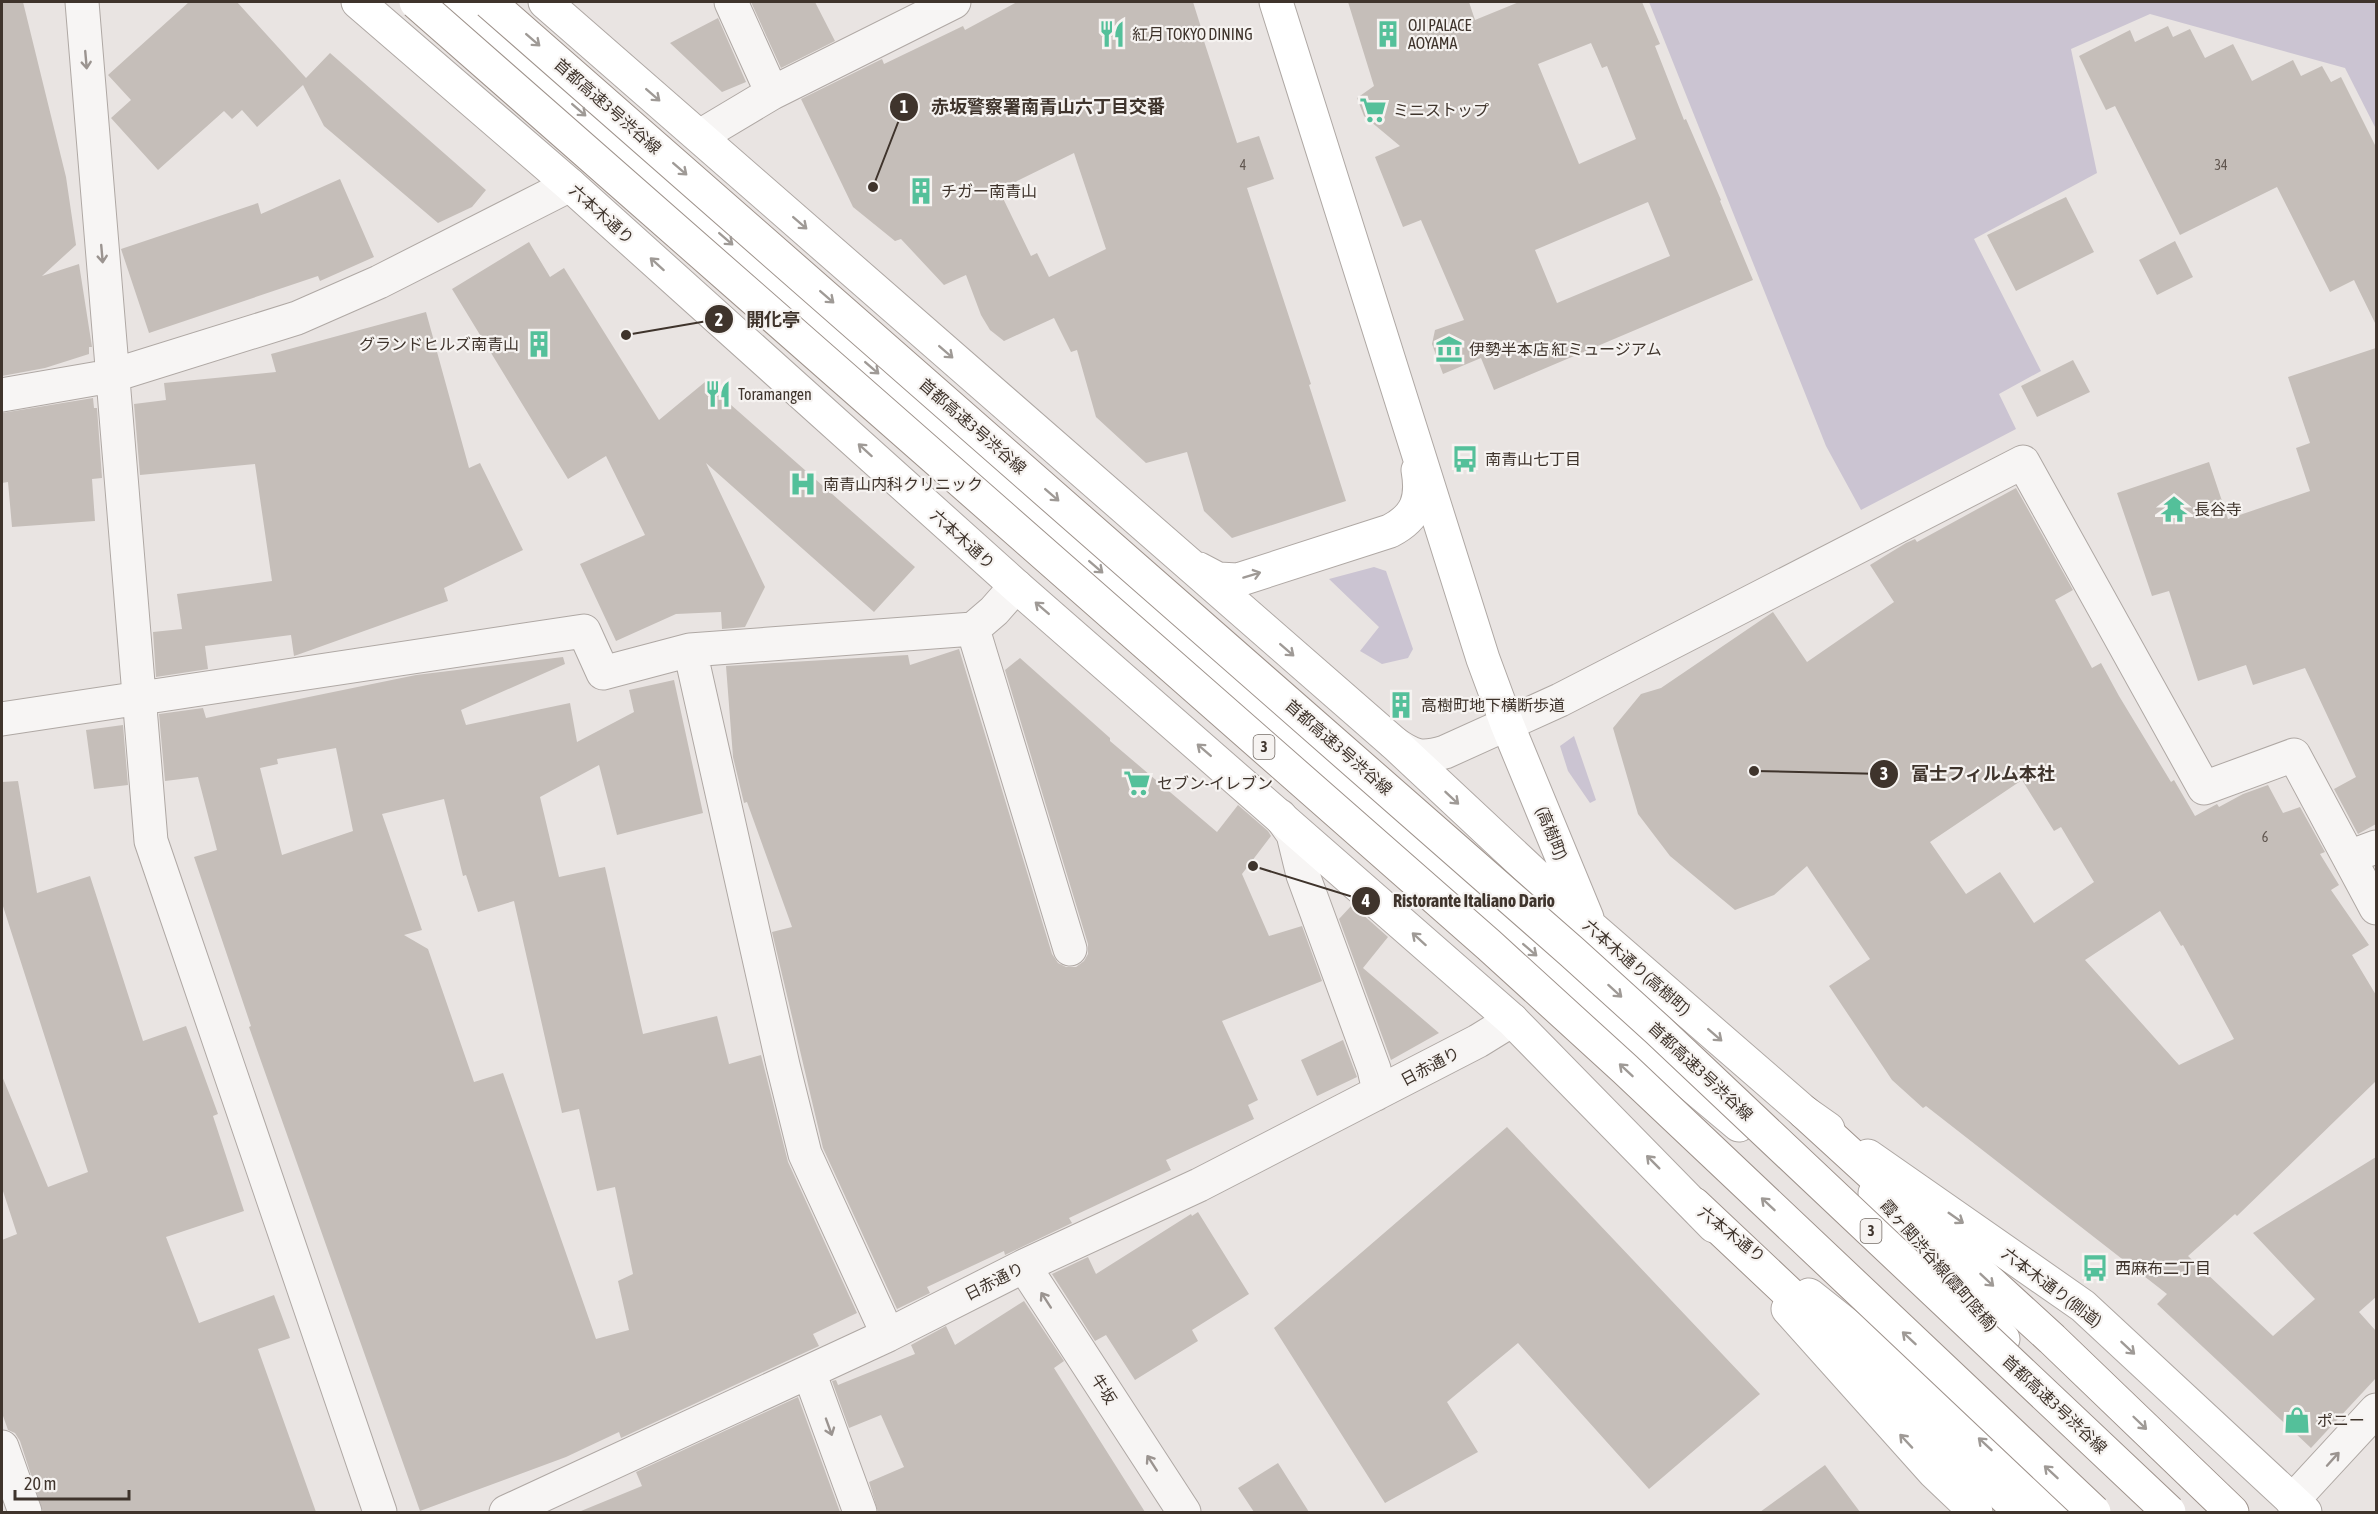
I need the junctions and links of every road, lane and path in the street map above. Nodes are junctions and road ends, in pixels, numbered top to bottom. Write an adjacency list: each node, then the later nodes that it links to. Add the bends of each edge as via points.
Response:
1 (82, 2): 16 (street, one-way to 16)
2 (358, 2): 11 (main road, 六本木通り)
3 (416, 2): 52 (main road, 3, one-way to 3, bridge, via 1497,953)
4 (429, 2): 11 (main road)
5 (457, 2): 31 (main road, one-way to 31)
6 (489, 2): 53 (main road, 首都高速3号渋谷線 / 3, one-way to 53, bridge, via 1572,952)
7 (545, 2): 13 (main road, one-way to 13)
8 (731, 2): 12 (street)
9 (954, 2): 12 (street)
10 (1276, 2): 15 (main road)
11 (462, 92): 14 (main road, 六本木通り)
12 (772, 93): 13 (street)
13 (700, 136): 18 (main road, one-way to 18)
14 (570, 185): 16 (street, via 379,282 297,318); 19 (main road, 六本木通り, one-way to 14)
15 (1382, 337): 18 (main road, one-way to 15, via 1207,574 1228,581 1401,525 1417,508 1421,488); 24 (main road, (高樹町), via 1483,659)
16 (111, 376): 17 (street); 22 (street)
17 (2, 395)
18 (1164, 543): 25 (main road, one-way to 25)
19 (1016, 586): 20 (street); 26 (main road, 六本木通り, one-way to 19)
20 (973, 629): 21 (street); 30 (street)
21 (690, 650): 22 (street, via 603,673 584,630); 37 (street, via 805,1154)
22 (139, 699): 23 (street); 45 (street, via 151,841)
23 (2, 719)
24 (1508, 724): 25 (street, via 1427,757 1410,755); 27 (street, via 2023,462 2204,788 2294,755); 29 (main road, (高樹町))
25 (1394, 744): 29 (main road, 六本木通り(高樹町), one-way to 29)
26 (1280, 816): 32 (main road, 六本木通り, one-way to 26); 33 (street, via 1293,834 1303,875 1374,1069)
27 (2363, 852): 28 (street)
28 (2376, 908)
29 (1592, 928): 31 (main road); 34 (main road, 六本木通り(高樹町), one-way to 34)
30 (1070, 949)
31 (1555, 971): 32 (main road); 38 (main road)
32 (1512, 1020): 33 (street, 日赤通り); 35 (main road, one-way to 32)
33 (1376, 1094): 36 (street, 日赤通り, via 1199,1185)
34 (1804, 1112): 38 (main road, 霞ヶ関渋谷線(霞町陸橋)); 43 (main road, 六本木通り(側道), one-way to 43, via 2083,1306); 55 (main road, one-way to 55, via 2052,1339)
35 (1694, 1204): 49 (main road, 六本木通り, one-way to 35, via 1934,1472); 50 (main road); 51 (main road, 六本木通り, one-way to 35, via 1892,1360)
36 (1024, 1266): 37 (street, 日赤通り); 48 (street, 牛坂, one-way to 36)
37 (888, 1335): 39 (street, 日赤通り)
38 (2028, 1366): 54 (main road, 霞ヶ関渋谷線(霞町陸橋))
39 (809, 1372): 42 (street, 日赤通り); 47 (street, one-way to 47)
40 (2376, 1410): 43 (street, one-way to 40)
41 (2, 1447): 44 (street)
42 (559, 1501): 46 (street, 日赤通り)
43 (2299, 1507)
44 (25, 1512)
45 (380, 1512)
46 (506, 1512)
47 (860, 1512)
48 (1184, 1512)
49 (1976, 1512)
50 (2021, 1512)
51 (2059, 1512)
52 (2094, 1512)
53 (2169, 1512)
54 (2182, 1512)
55 (2232, 1512)

